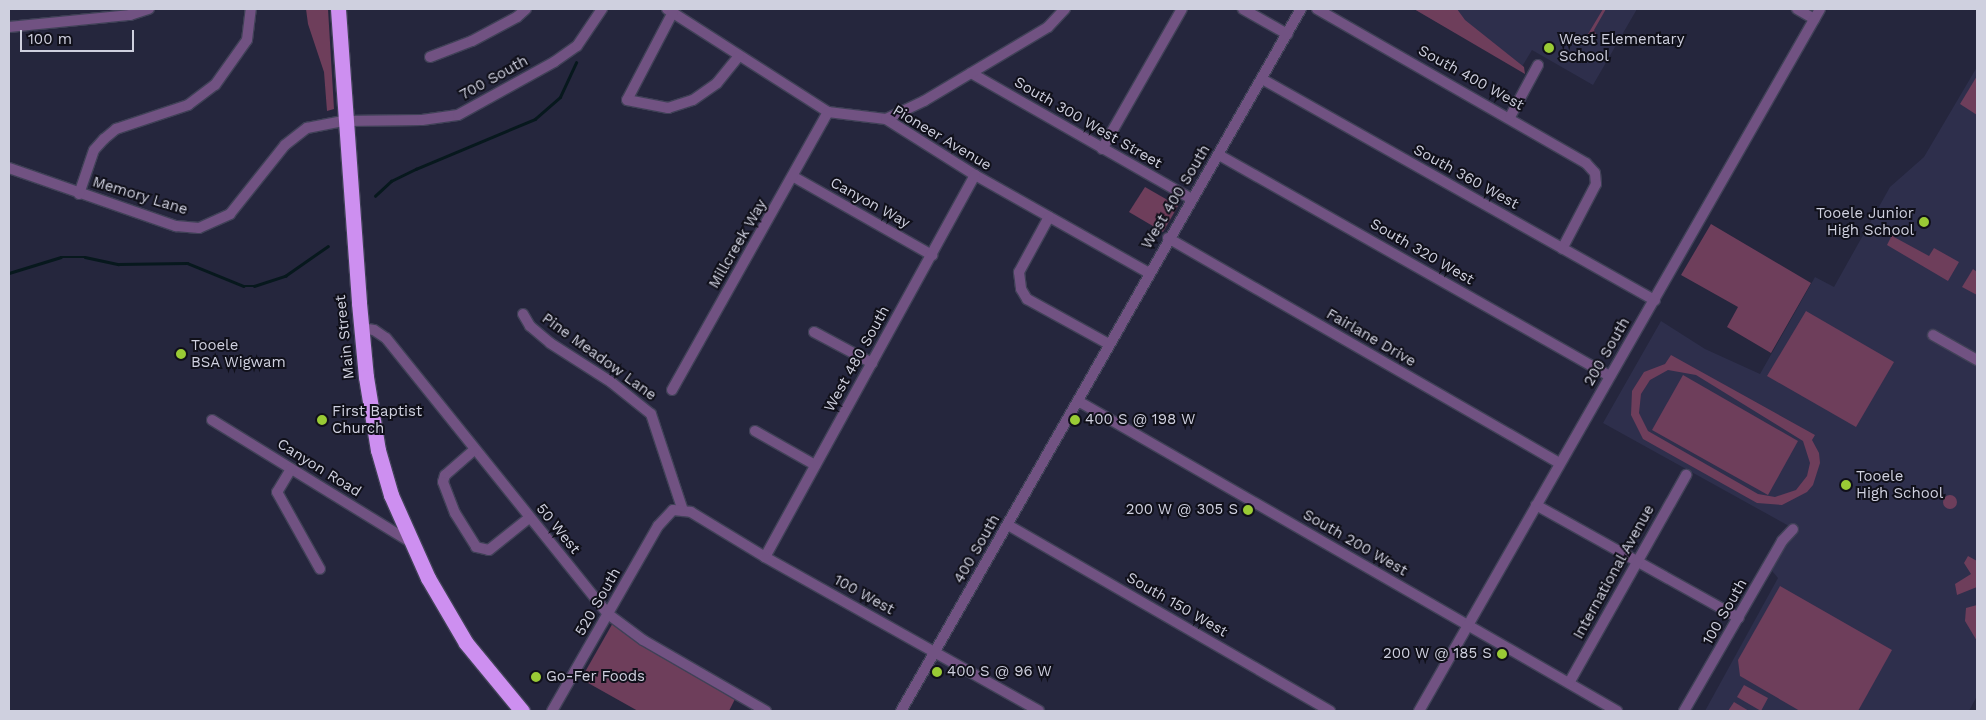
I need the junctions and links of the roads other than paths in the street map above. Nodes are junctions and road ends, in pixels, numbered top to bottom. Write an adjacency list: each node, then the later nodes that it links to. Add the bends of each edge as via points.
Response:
1 (149, 9): 15 (street, via 130,15)
2 (252, 9): 31 (street, via 247,40 215,85 188,106 116,129 94,150)
3 (338, 9): 25 (highway, Main Street)
4 (526, 9): 18 (street, via 472,41)
5 (602, 9): 25 (street, 700 South, via 577,46 458,115 422,120)
6 (1064, 9): 20 (street, via 1048,27)
7 (1182, 9): 26 (street)
8 (1243, 9): 16 (street)
9 (1302, 9): 16 (street, West 400 South)
10 (1317, 9): 23 (street, South 400 West)
11 (1797, 9): 14 (street)
12 (1820, 9): 14 (street, 200 South)
13 (670, 10): 17 (street, Pioneer Avenue); 17 (street, via 627,100 668,108 693,100 717,83)
14 (1814, 19): 38 (street, 200 South)
15 (9, 27)
16 (1287, 34): 21 (street, West 400 South)
17 (739, 56): 22 (street, Pioneer Avenue)
18 (430, 57)
19 (1538, 65): 23 (street)
20 (971, 73): 24 (street, via 924,101); 26 (street, South 300 West Street)
21 (1262, 79): 27 (street, West 400 South); 35 (street, South 360 West)
22 (828, 112): 24 (street, Pioneer Avenue); 30 (street, Millcreek Way)
23 (1510, 117): 35 (street, South 400 West, via 1586,163 1595,173 1596,184)
24 (886, 118): 29 (street, Pioneer Avenue)
25 (344, 121): 31 (street, Memory Lane, via 307,128 285,145 230,214 199,228 176,226); 40 (highway, Main Street)
26 (1102, 149): 32 (street, South 300 West Street)
27 (1219, 154): 32 (street, West 400 South); 46 (street, South 320 West)
28 (9, 168): 31 (street, Memory Lane)
29 (975, 175): 33 (street, Pioneer Avenue); 36 (street, West 480 South)
30 (794, 177): 36 (street, Canyon Way); 47 (street, Millcreek Way)
31 (79, 194)
32 (1192, 199): 34 (street, West 400 South)
33 (1049, 217): 37 (street, Pioneer Avenue); 43 (street, via 1019,272 1021,289 1027,299)
34 (1168, 238): 37 (street, West 400 South); 52 (street, Fairlane Drive)
35 (1562, 248): 38 (street, South 360 West)
36 (932, 256): 45 (street, West 480 South)
37 (1149, 273): 43 (street, West 400 South)
38 (1655, 300): 46 (street, 200 South)
39 (523, 314): 57 (street, Pine Meadow Lane, via 530,326 550,342 611,382 651,414)
40 (361, 328): 51 (street, 50 West, via 374,330 386,338); 61 (highway, Main Street, via 378,450 391,495)
41 (814, 332): 45 (street)
42 (1933, 335): 44 (street)
43 (1109, 344): 48 (street, West 400 South)
44 (1977, 360)
45 (872, 363): 53 (street, West 480 South)
46 (1610, 376): 52 (street, 200 South)
47 (672, 390)
48 (1078, 401): 59 (street, 400 South); 67 (street, South 200 West)
49 (212, 420): 54 (street, Canyon Road)
50 (755, 431): 53 (street)
51 (474, 450): 58 (street, 50 West); 58 (street, via 444,478 455,513 478,550 488,550)
52 (1559, 463): 56 (street, 200 South)
53 (815, 465): 62 (street, West 480 South)
54 (291, 469): 61 (street, Canyon Road); 64 (street, via 277,492)
55 (1686, 475): 63 (street, International Avenue)
56 (1536, 505): 63 (street); 67 (street, 200 South)
57 (678, 510): 62 (street, 100 West, via 691,512); 65 (street, 520 South, via 658,526)
58 (529, 518): 65 (street, 50 West)
59 (1008, 526): 68 (street, 400 South); 75 (street, South 150 West)
60 (1793, 529): 66 (street, 100 South, via 1782,541)
61 (410, 542): 70 (highway, Main Street, via 466,643)
62 (765, 557): 68 (street, 100 West)
63 (1636, 562): 66 (street); 69 (street, International Avenue)
64 (320, 569)
65 (608, 614): 71 (street, 520 South); 72 (street, 50 West, via 643,640)
66 (1738, 618): 78 (street, 100 South)
67 (1468, 626): 69 (street, South 200 West); 76 (street, 200 South)
68 (935, 652): 73 (street, 400 South); 74 (street, 100 West)
69 (1569, 683): 77 (street, South 200 West)
70 (522, 711)
71 (552, 711)
72 (766, 711)
73 (901, 711)
74 (1039, 711)
75 (1330, 711)
76 (1419, 711)
77 (1617, 711)
78 (1684, 711)

